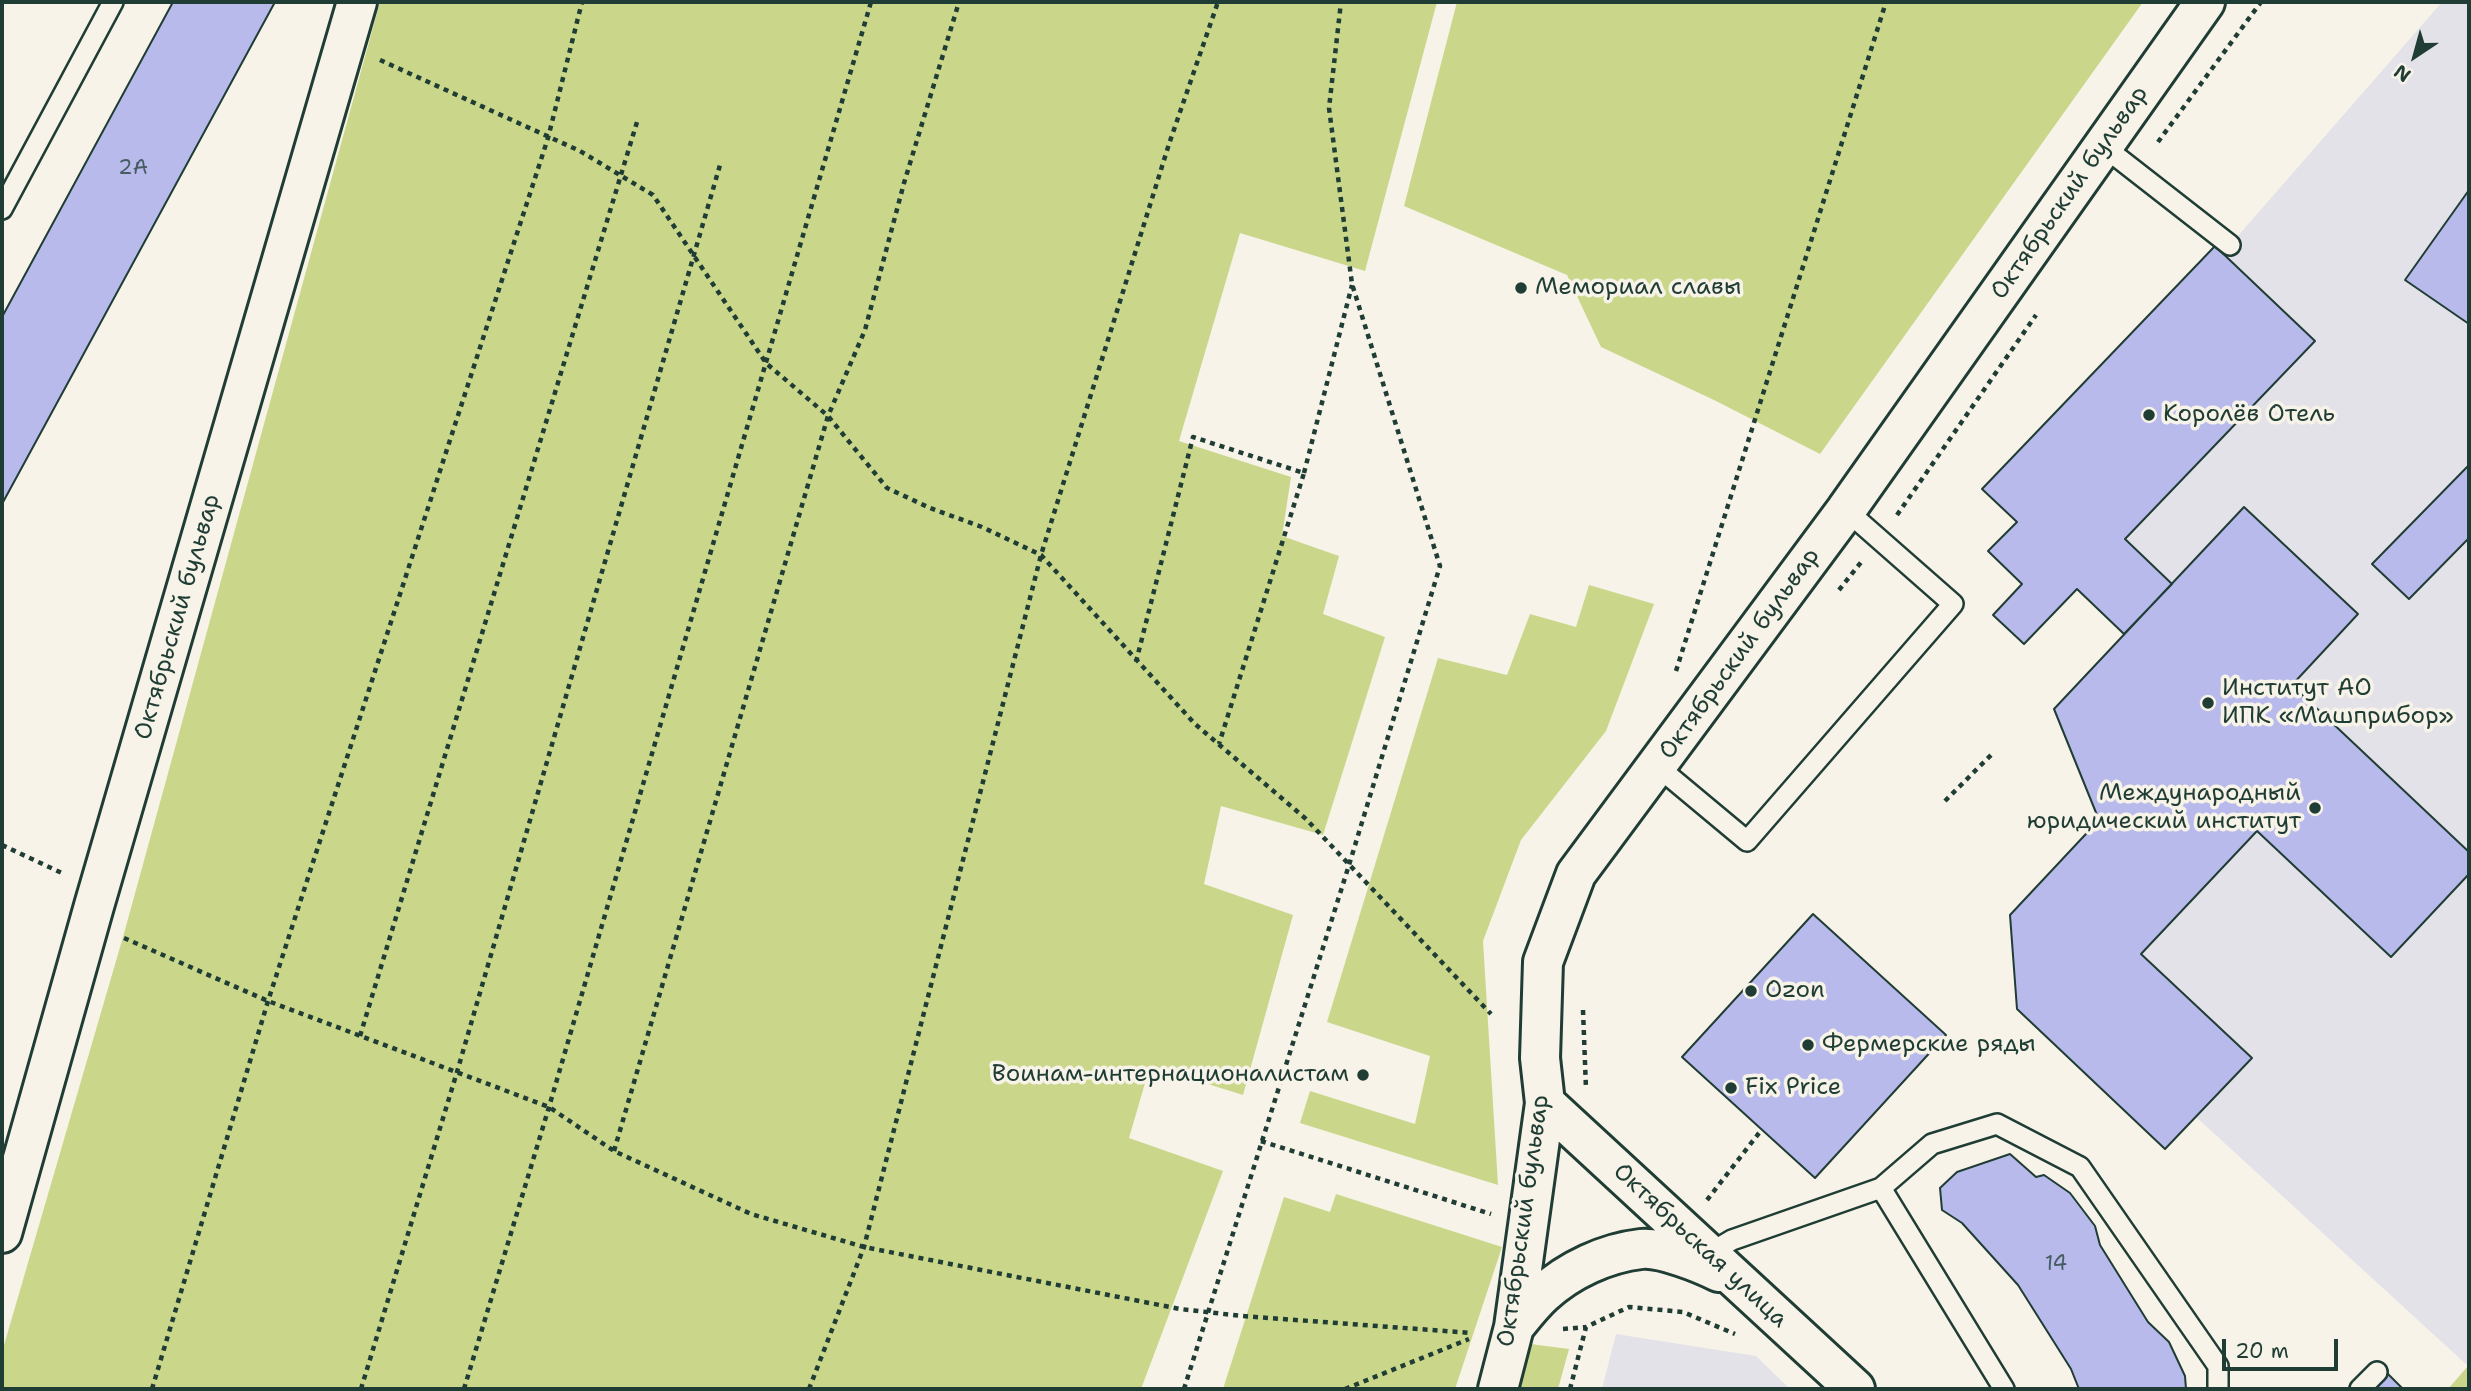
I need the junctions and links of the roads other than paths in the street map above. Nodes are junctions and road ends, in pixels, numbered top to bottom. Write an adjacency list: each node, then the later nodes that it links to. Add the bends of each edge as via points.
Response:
1 (113, 2): 5 (lane)
2 (357, 2): 11 (street, Октябрьский бульвар)
3 (2205, 2): 4 (street, Октябрьский бульвар)
4 (2103, 146): 6 (lane); 7 (street, Октябрьский бульвар)
5 (2, 209)
6 (2230, 246)
7 (1846, 510): 8 (street, Октябрьский бульвар); 8 (lane, via 1953,604 1748,841)
8 (1657, 766): 9 (street, Октябрьский бульвар, via 1576,874 1543,962 1540,1058)
9 (1545, 1103): 12 (street, Октябрьская улица); 14 (street, Октябрьский бульвар)
10 (1881, 1188): 12 (lane, via 1732,1240); 18 (lane); 19 (lane, via 1932,1144 1997,1124 2080,1167 2218,1366)
11 (2, 1233)
12 (1710, 1253): 13 (street, Октябрьская улица)
13 (1740, 1283): 14 (street, via 1696,1260 1643,1248 1573,1271 1542,1294); 17 (street, Октябрьская улица)
14 (1514, 1327): 16 (street, Октябрьский бульвар)
15 (2377, 1372): 20 (lane)
16 (1497, 1389)
17 (1855, 1389)
18 (2004, 1389)
19 (2218, 1389)
20 (2360, 1389)

